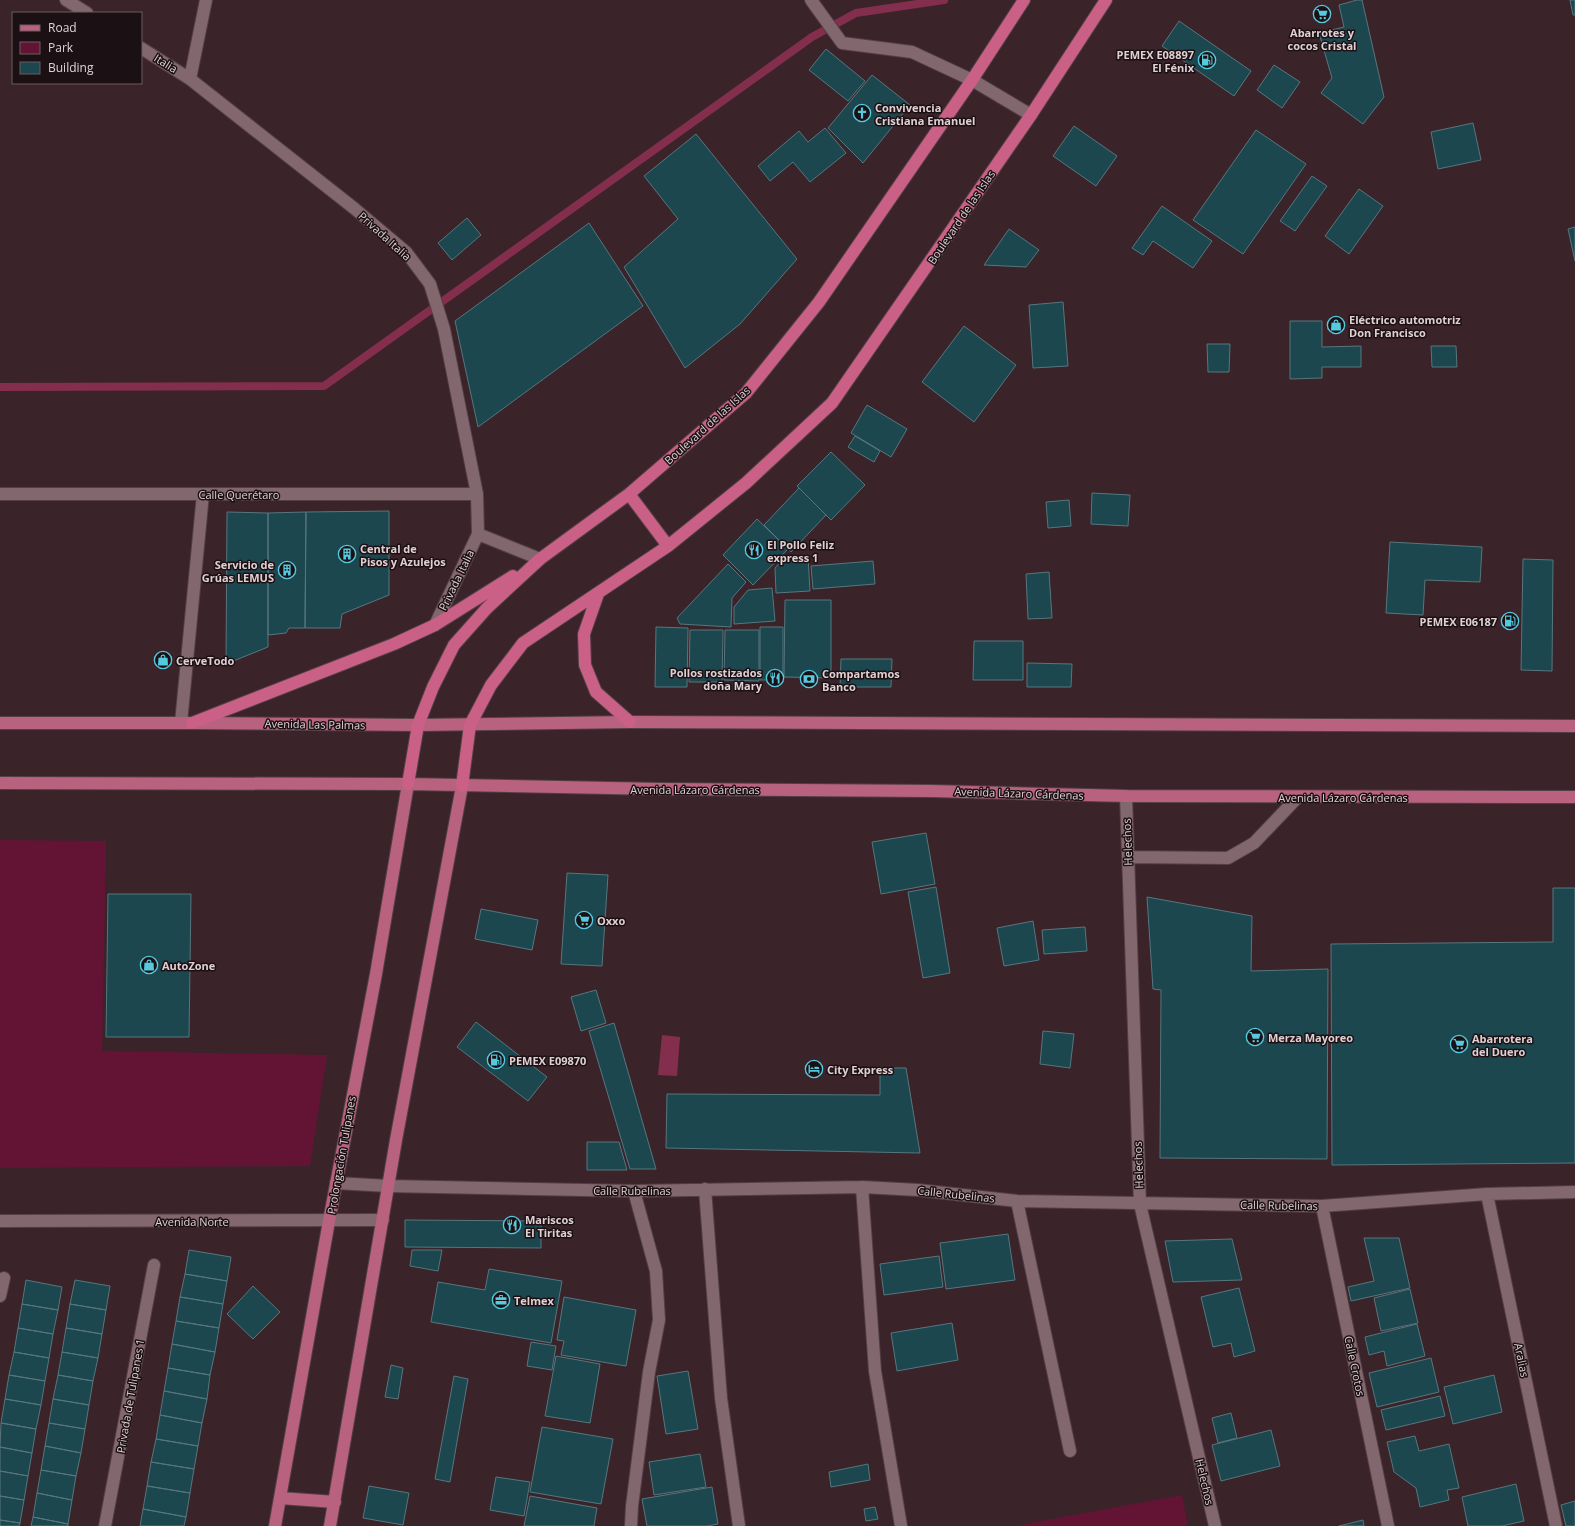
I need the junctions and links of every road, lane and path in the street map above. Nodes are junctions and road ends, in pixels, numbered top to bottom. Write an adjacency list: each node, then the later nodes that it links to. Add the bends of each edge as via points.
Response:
1 (66, 0): 6 (street)
2 (206, 0): 8 (street)
3 (1024, 0): 9 (highway, Boulevard de las Islas)
4 (1106, 0): 10 (highway, Boulevard de las Islas)
5 (814, 4): 9 (street, via 842,43 912,52)
6 (85, 12)
7 (142, 49): 8 (street, Italia)
8 (190, 79): 13 (street, Privada Italia, via 406,252 430,284 444,330)
9 (972, 80): 10 (street); 14 (highway, Boulevard de las Islas, via 819,302 746,393)
10 (1031, 115): 16 (highway, Boulevard de las Islas, via 832,403 746,483)
11 (0, 494): 12 (street, Calle Querétaro)
12 (203, 494): 13 (street, Calle Querétaro); 22 (street)
13 (477, 494): 15 (street, Privada Italia)
14 (629, 494): 16 (highway); 17 (highway, Boulevard de las Islas)
15 (478, 534): 17 (street); 19 (street, Privada Italia)
16 (668, 546): 18 (highway, Boulevard de las Islas)
17 (540, 559): 19 (highway); 24 (highway, Boulevard de las Islas, via 486,608 454,645 433,687)
18 (598, 594): 21 (highway, via 584,634 585,665 596,692); 23 (highway, Boulevard de las Islas, via 523,643 491,685)
19 (435, 625): 22 (highway, via 394,644)
20 (0, 722): 22 (main road, Avenida Las Palmas)
21 (630, 722): 23 (main road, Avenida Las Palmas); 25 (main road)
22 (187, 723): 24 (main road, Avenida Las Palmas)
23 (470, 725): 24 (main road, Avenida Las Palmas); 28 (highway)
24 (418, 726): 27 (highway, Boulevard de las Islas)
25 (1575, 726)
26 (0, 783): 27 (main road)
27 (408, 784): 28 (main road); 33 (main road, Prolongación Tulipanes, via 376,974)
28 (462, 786): 29 (main road, Avenida Lázaro Cárdenas, via 932,791); 34 (main road)
29 (1126, 796): 31 (main road, Avenida Lázaro Cárdenas); 32 (street, Helechos)
30 (1575, 797): 31 (main road, Avenida Lázaro Cárdenas)
31 (1297, 798): 32 (street, via 1254,843 1228,858)
32 (1128, 857): 41 (street, Helechos)
33 (336, 1183): 34 (street, Calle Rubelinas); 44 (main road, Prolongación Tulipanes)
34 (388, 1186): 37 (street, Calle Rubelinas); 43 (main road)
35 (862, 1187): 36 (street, Calle Rubelinas); 40 (street, Calle Rubelinas, via 918,1190); 57 (street, via 875,1371)
36 (705, 1189): 37 (street, Calle Rubelinas); 56 (street, via 721,1398)
37 (634, 1191): 55 (street, via 656,1271 658,1320 649,1372)
38 (1575, 1192): 39 (street, Calle Rubelinas)
39 (1488, 1194): 42 (street, Calle Rubelinas); 60 (street, Aralias)
40 (1017, 1201): 41 (street, Calle Rubelinas); 49 (street)
41 (1140, 1204): 42 (street, Calle Rubelinas); 58 (street, Helechos)
42 (1322, 1206): 59 (street, Calle Crotos)
43 (383, 1220): 44 (street, Avenida Norte); 51 (main road)
44 (329, 1221): 45 (street, Avenida Norte); 50 (main road, Prolongación Tulipanes)
45 (0, 1222)
46 (154, 1265): 52 (street, Privada de Tulipanes 1)
47 (4, 1278): 48 (street)
48 (0, 1296)
49 (1070, 1451)
50 (280, 1498): 51 (main road); 53 (main road, Prolongación Tulipanes)
51 (335, 1502): 54 (main road)
52 (106, 1526)
53 (275, 1526)
54 (330, 1526)
55 (631, 1526)
56 (739, 1526)
57 (901, 1526)
58 (1215, 1526)
59 (1388, 1526)
60 (1556, 1526)

